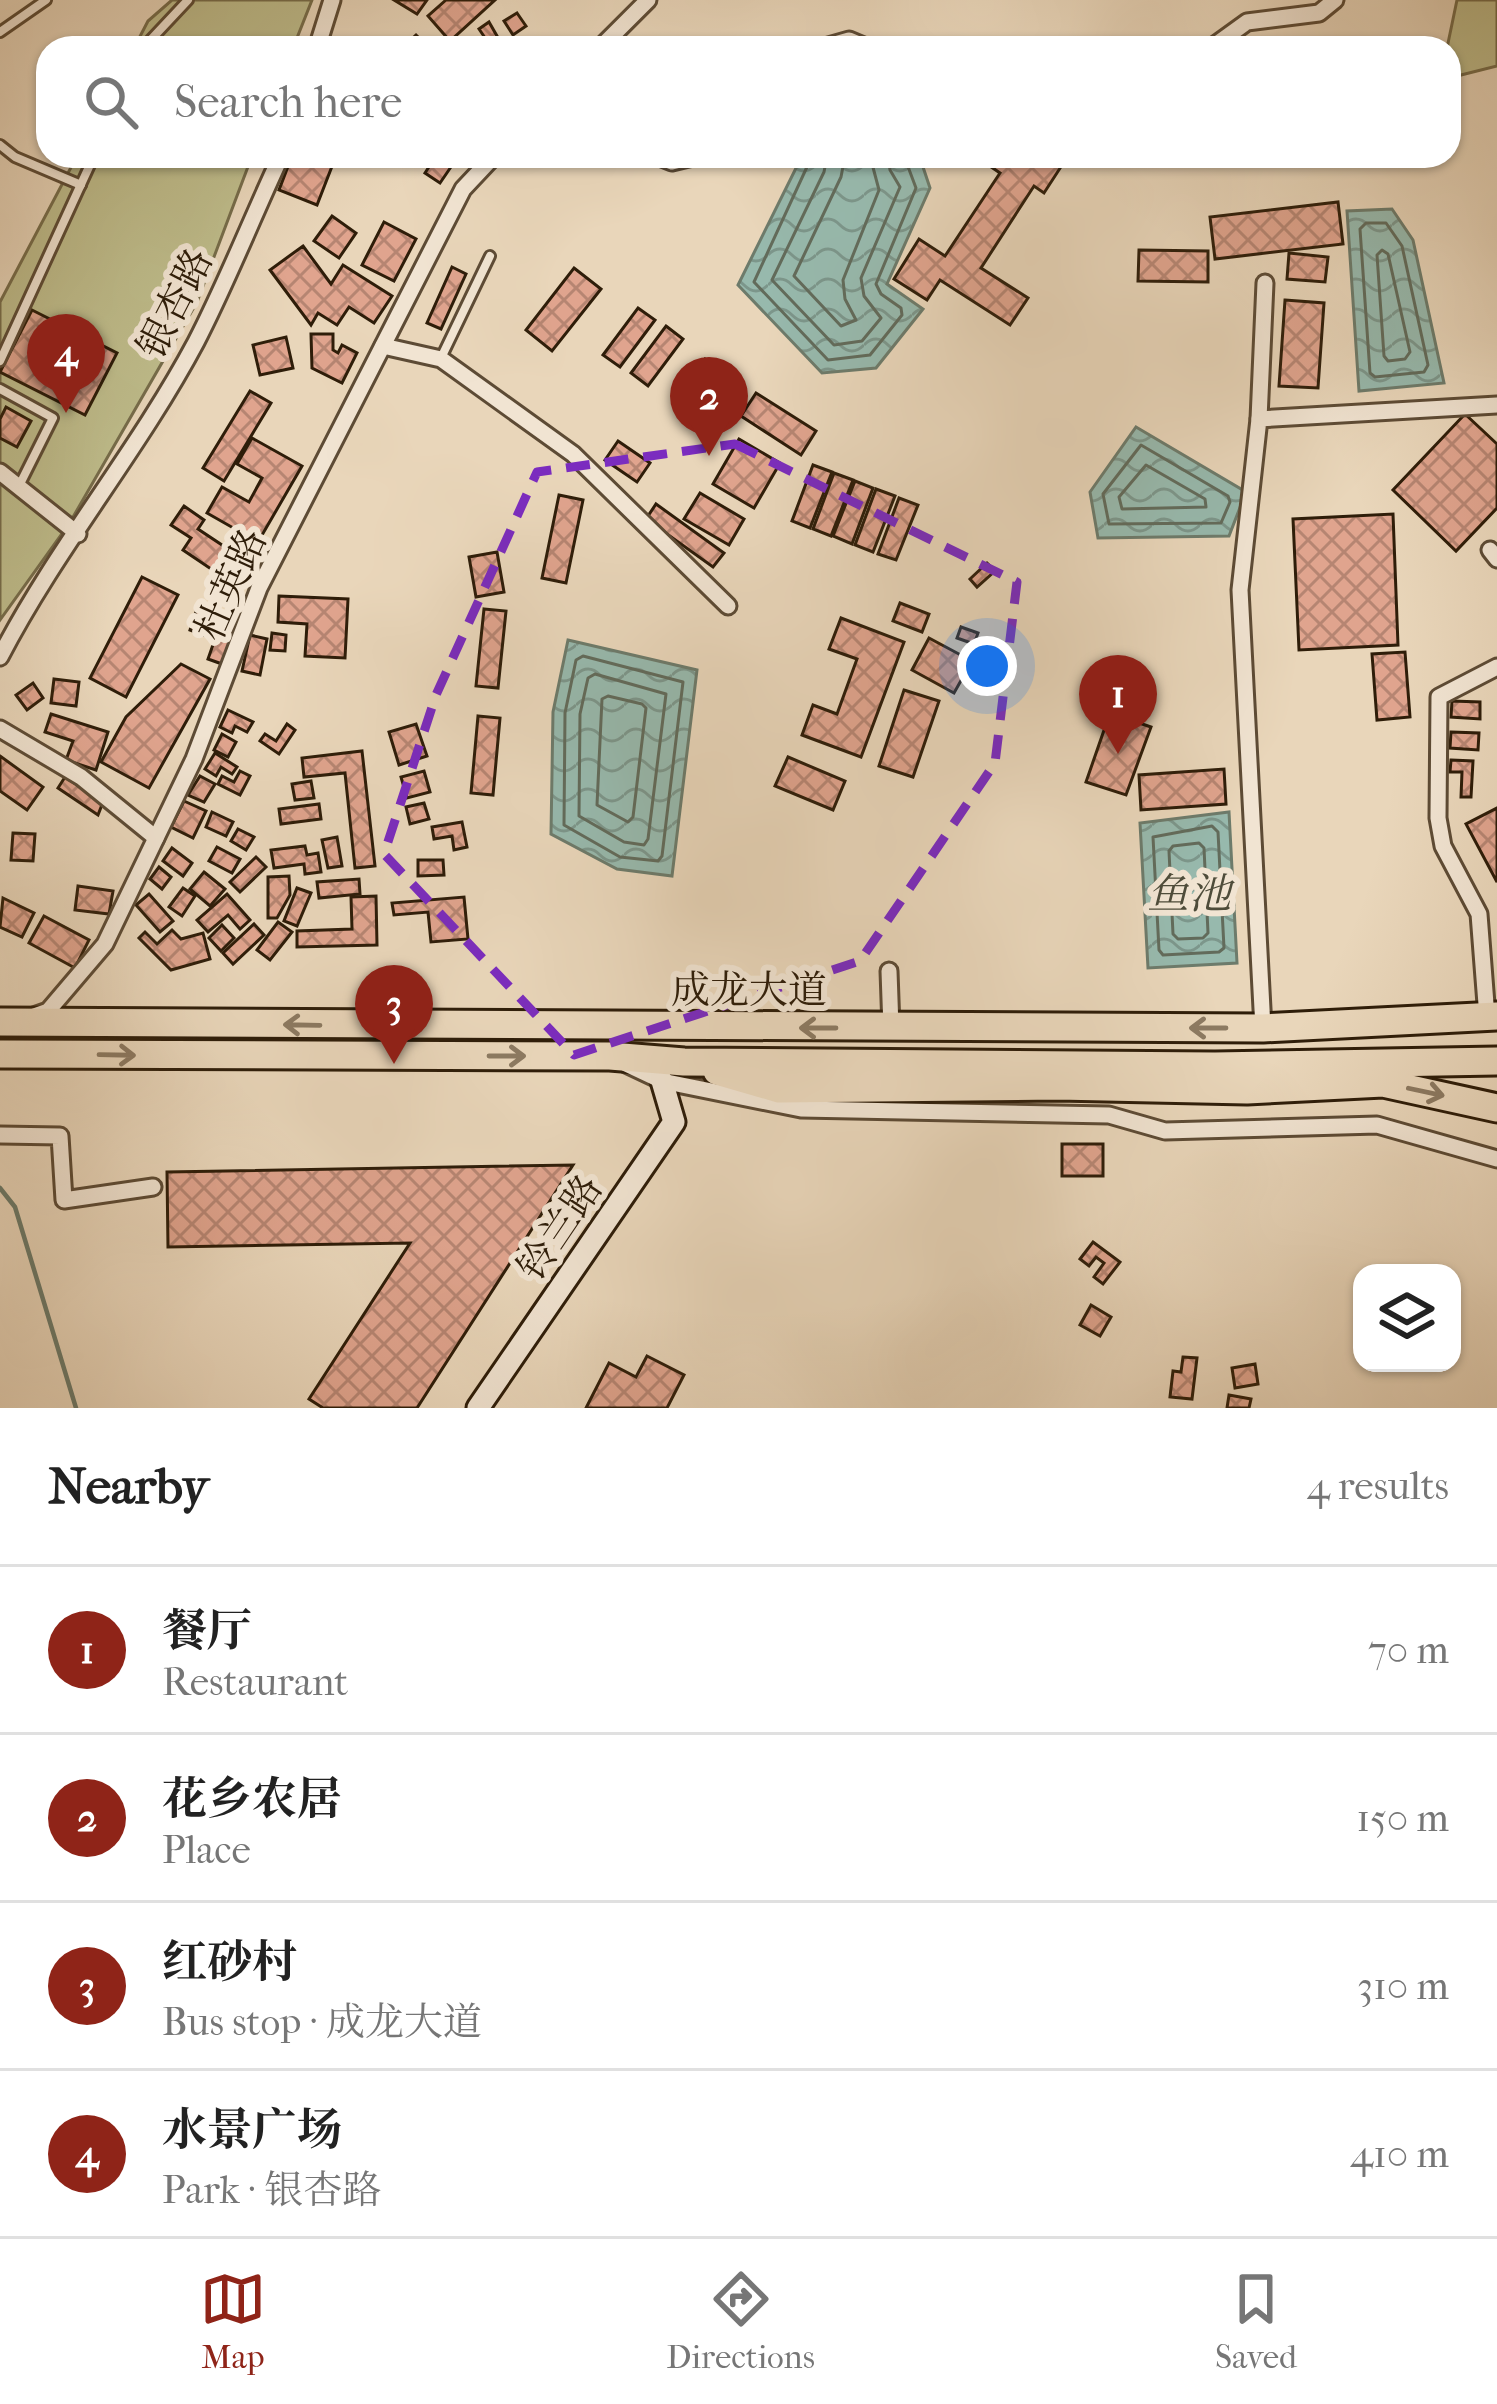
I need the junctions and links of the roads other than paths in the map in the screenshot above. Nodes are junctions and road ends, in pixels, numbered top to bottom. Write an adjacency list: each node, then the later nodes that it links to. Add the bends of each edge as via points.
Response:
1 (46, 0): 6 (lane)
2 (188, 0): 7 (lane)
3 (332, 0): 8 (street)
4 (648, 0): 9 (street)
5 (1335, 0): 10 (street, via 1319,13 1247,22)
6 (0, 32)
7 (154, 36)
8 (321, 36)
9 (612, 36)
10 (1228, 36)
11 (0, 146): 12 (lane)
12 (36, 166)
13 (42, 168): 17 (lane)
14 (88, 168): 17 (lane)
15 (275, 168): 28 (street, 银杏路, via 195,342)
16 (483, 168): 20 (street, 杜英路, via 463,190)
17 (81, 184): 22 (lane)
18 (490, 256): 21 (lane)
19 (1265, 283): 25 (street)
20 (383, 346): 21 (street); 33 (street, 杜英路, via 260,588)
21 (441, 359): 29 (street, via 573,454)
22 (0, 362)
23 (0, 389): 27 (lane, via 53,418)
24 (1497, 405): 25 (street)
25 (1258, 419): 39 (street, via 1240,590)
26 (0, 472): 27 (street)
27 (19, 487): 28 (street)
28 (77, 534): 30 (street, 银杏路)
29 (728, 606)
30 (0, 657)
31 (1497, 667): 35 (street, via 1439,697 1438,818 1443,846 1480,914)
32 (0, 729): 33 (street, via 81,777)
33 (156, 838): 36 (street, 杜英路, via 104,944 48,1010)
34 (890, 970): 38 (street)
35 (1492, 1006): 37 (highway, 成龙大道)
36 (9, 1022): 38 (highway, 成龙大道, one-way to 36)
37 (1409, 1022): 39 (highway, 成龙大道); 44 (street)
38 (891, 1028): 39 (highway, 成龙大道, one-way to 38)
39 (1263, 1028)
40 (0, 1054): 41 (highway, 成龙大道, one-way to 41)
41 (610, 1056): 43 (highway, 成龙大道); 45 (street)
42 (1497, 1061): 44 (highway, 成龙大道)
43 (684, 1062): 44 (highway, 成龙大道); 46 (highway, one-way to 46, via 779,1089 1383,1083)
44 (1409, 1062)
45 (662, 1081): 48 (street, via 801,1108 1108,1115 1166,1131 1377,1125); 50 (street, 铃兰路, via 674,1123)
46 (1497, 1108)
47 (0, 1136): 49 (street, via 60,1136 64,1199)
48 (1497, 1159)
49 (153, 1186)
50 (478, 1408)

